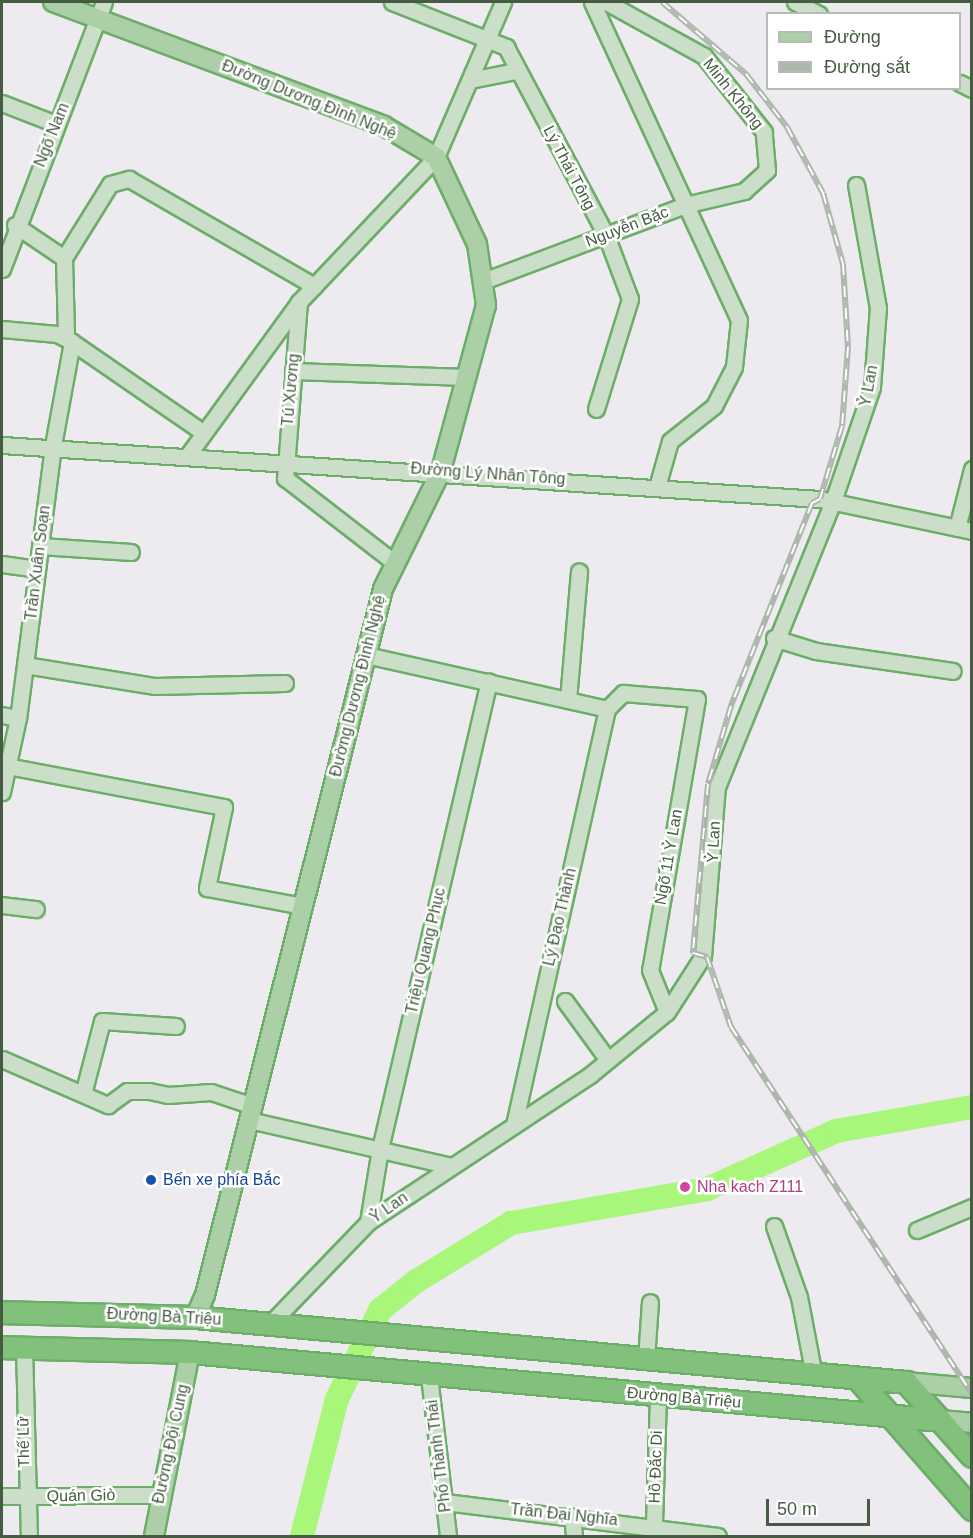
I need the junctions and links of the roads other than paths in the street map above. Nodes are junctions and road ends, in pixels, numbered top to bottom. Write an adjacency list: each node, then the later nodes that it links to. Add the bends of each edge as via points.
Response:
1 (53, 2): 9 (main road, Đường Dương Đình Nghệ)
2 (104, 2): 9 (street, Ngõ Nam)
3 (392, 2): 10 (street, Lý Thái Tông)
4 (503, 2): 10 (street)
5 (592, 2): 18 (street)
6 (606, 2): 16 (street, Minh Không, via 704,56 764,132)
7 (795, 2): 8 (street)
8 (815, 12)
9 (97, 19): 14 (street, Ngõ Nam); 15 (main road, Đường Dương Đình Nghệ, via 384,126)
10 (486, 38): 11 (street, Lý Thái Tông, via 506,47); 12 (street)
11 (516, 70): 12 (street); 20 (street, Lý Thái Tông)
12 (470, 80): 15 (street)
13 (2, 103): 14 (street)
14 (56, 124): 19 (street, Ngõ Nam)
15 (436, 157): 24 (main road, Đường Dương Đình Nghệ, via 477,244); 25 (street)
16 (767, 170): 18 (street, Nguyễn Bặc, via 744,191)
17 (856, 185): 40 (street, Ỷ Lan, via 878,308 872,387)
18 (685, 205): 20 (street, Nguyễn Bặc); 39 (street, via 740,333 738,358 718,400 670,441)
19 (15, 225): 21 (street, Ngõ Nam); 22 (street)
20 (606, 235): 24 (street, Nguyễn Bặc); 31 (street, Lý Thái Tông, via 630,299)
21 (6, 243): 23 (street, Ngõ Nam)
22 (64, 258): 25 (street, via 110,184 129,179); 28 (street, Trần Xuân Soạn)
23 (2, 269)
24 (483, 281): 30 (main road, Đường Dương Đình Nghệ, via 486,305)
25 (314, 286): 26 (street)
26 (299, 302): 29 (street, Tú Xương); 32 (street)
27 (2, 329): 28 (street)
28 (69, 339): 32 (street); 34 (street, Trần Xuân Soạn)
29 (293, 371): 30 (street); 36 (street, Tú Xương)
30 (466, 377): 38 (main road, Đường Dương Đình Nghệ)
31 (596, 409)
32 (201, 431): 35 (street)
33 (2, 445): 34 (street, Đường Lý Nhân Tông)
34 (53, 446): 35 (street, Đường Lý Nhân Tông); 42 (street, Trần Xuân Soạn)
35 (188, 455): 36 (street, Đường Lý Nhân Tông)
36 (285, 461): 38 (street, Đường Lý Nhân Tông); 44 (street, Tú Xương, via 285,478)
37 (972, 469): 41 (street)
38 (441, 471): 39 (street, Đường Lý Nhân Tông); 44 (main road, Đường Dương Đình Nghệ)
39 (657, 487): 40 (street, Đường Lý Nhân Tông)
40 (833, 501): 41 (street, Đường Lý Nhân Tông); 48 (street, Ỷ Lan)
41 (964, 530)
42 (40, 546): 43 (street); 46 (street, Trần Xuân Soạn)
43 (131, 552)
44 (395, 563): 49 (main road, Đường Dương Đình Nghệ, via 383,589)
45 (2, 564): 46 (street)
46 (37, 569): 50 (street, Trần Xuân Soạn)
47 (579, 571): 54 (street)
48 (774, 638): 51 (street, via 816,651); 64 (street, Ỷ Lan, via 717,787 706,946)
49 (366, 655): 52 (street); 61 (main road, Đường Dương Đình Nghệ)
50 (25, 665): 53 (street, via 155,686); 57 (street, Trần Xuân Soạn)
51 (953, 670)
52 (489, 682): 54 (street); 71 (street, Triệu Quang Phục)
53 (285, 683)
54 (568, 700): 55 (street)
55 (607, 709): 64 (street, Ngõ 11 Ỷ Lan, via 633,692 697,699 650,970); 70 (street, Lý Đạo Thành)
56 (2, 715): 57 (street)
57 (18, 718): 58 (street, Trần Xuân Soạn)
58 (6, 763): 59 (street, Trần Xuân Soạn); 61 (street, via 225,807 207,888)
59 (2, 792)
60 (2, 905): 62 (street)
61 (303, 906): 69 (main road, Đường Dương Đình Nghệ)
62 (36, 909)
63 (565, 1001): 67 (street)
64 (667, 1012): 67 (street, Ỷ Lan)
65 (176, 1026): 68 (street, via 102,1021)
66 (2, 1059): 68 (street)
67 (608, 1060): 70 (street, Ỷ Lan)
68 (83, 1094): 69 (street, via 108,1105 120,1093 211,1092)
69 (251, 1113): 71 (street); 79 (main road, Đường Dương Đình Nghệ)
70 (514, 1125): 72 (street, Ỷ Lan)
71 (380, 1149): 72 (street); 74 (street, Triệu Quang Phục)
72 (452, 1166): 74 (street, Ỷ Lan)
73 (972, 1207): 76 (street)
74 (368, 1222): 80 (street, Ỷ Lan)
75 (774, 1226): 86 (street, via 799,1297)
76 (917, 1230)
77 (650, 1302): 84 (street)
78 (2, 1312): 79 (highway, Đường Bà Triệu)
79 (195, 1317): 80 (highway, Đường Bà Triệu); 83 (highway)
80 (269, 1325): 84 (highway, Đường Bà Triệu)
81 (2, 1347): 82 (highway, Đường Bà Triệu)
82 (24, 1348): 83 (highway, Đường Bà Triệu); 97 (street, Thế Lữ)
83 (190, 1352): 85 (highway, Đường Bà Triệu); 95 (main road, Đường Đội Cung)
84 (646, 1360): 86 (highway)
85 (429, 1376): 90 (highway, Đường Bà Triệu); 98 (street, Phố Thành Thái)
86 (814, 1376): 87 (highway)
87 (858, 1379): 88 (highway); 91 (highway)
88 (906, 1382): 89 (main road); 92 (highway)
89 (972, 1388)
90 (658, 1396): 91 (highway, Đường Bà Triệu); 101 (street, Hồ Đắc Di)
91 (891, 1416): 92 (highway, Đường Bà Triệu); 99 (highway)
92 (940, 1420): 93 (main road, Đường Bà Triệu); 94 (highway)
93 (972, 1423)
94 (972, 1456)
95 (160, 1495): 97 (street, Quán Giò); 103 (main road, Đường Đội Cung)
96 (2, 1496): 97 (street, Quán Giò)
97 (26, 1497): 102 (street, Thế Lữ)
98 (445, 1502): 100 (street, Trần Đại Nghĩa); 104 (street, Phố Thành Thái)
99 (972, 1509)
100 (572, 1516): 101 (street, Trần Đại Nghĩa); 105 (street)
101 (656, 1531): 106 (street, Trần Đại Nghĩa)
102 (29, 1536)
103 (154, 1536)
104 (448, 1536)
105 (574, 1536)
106 (718, 1536)

